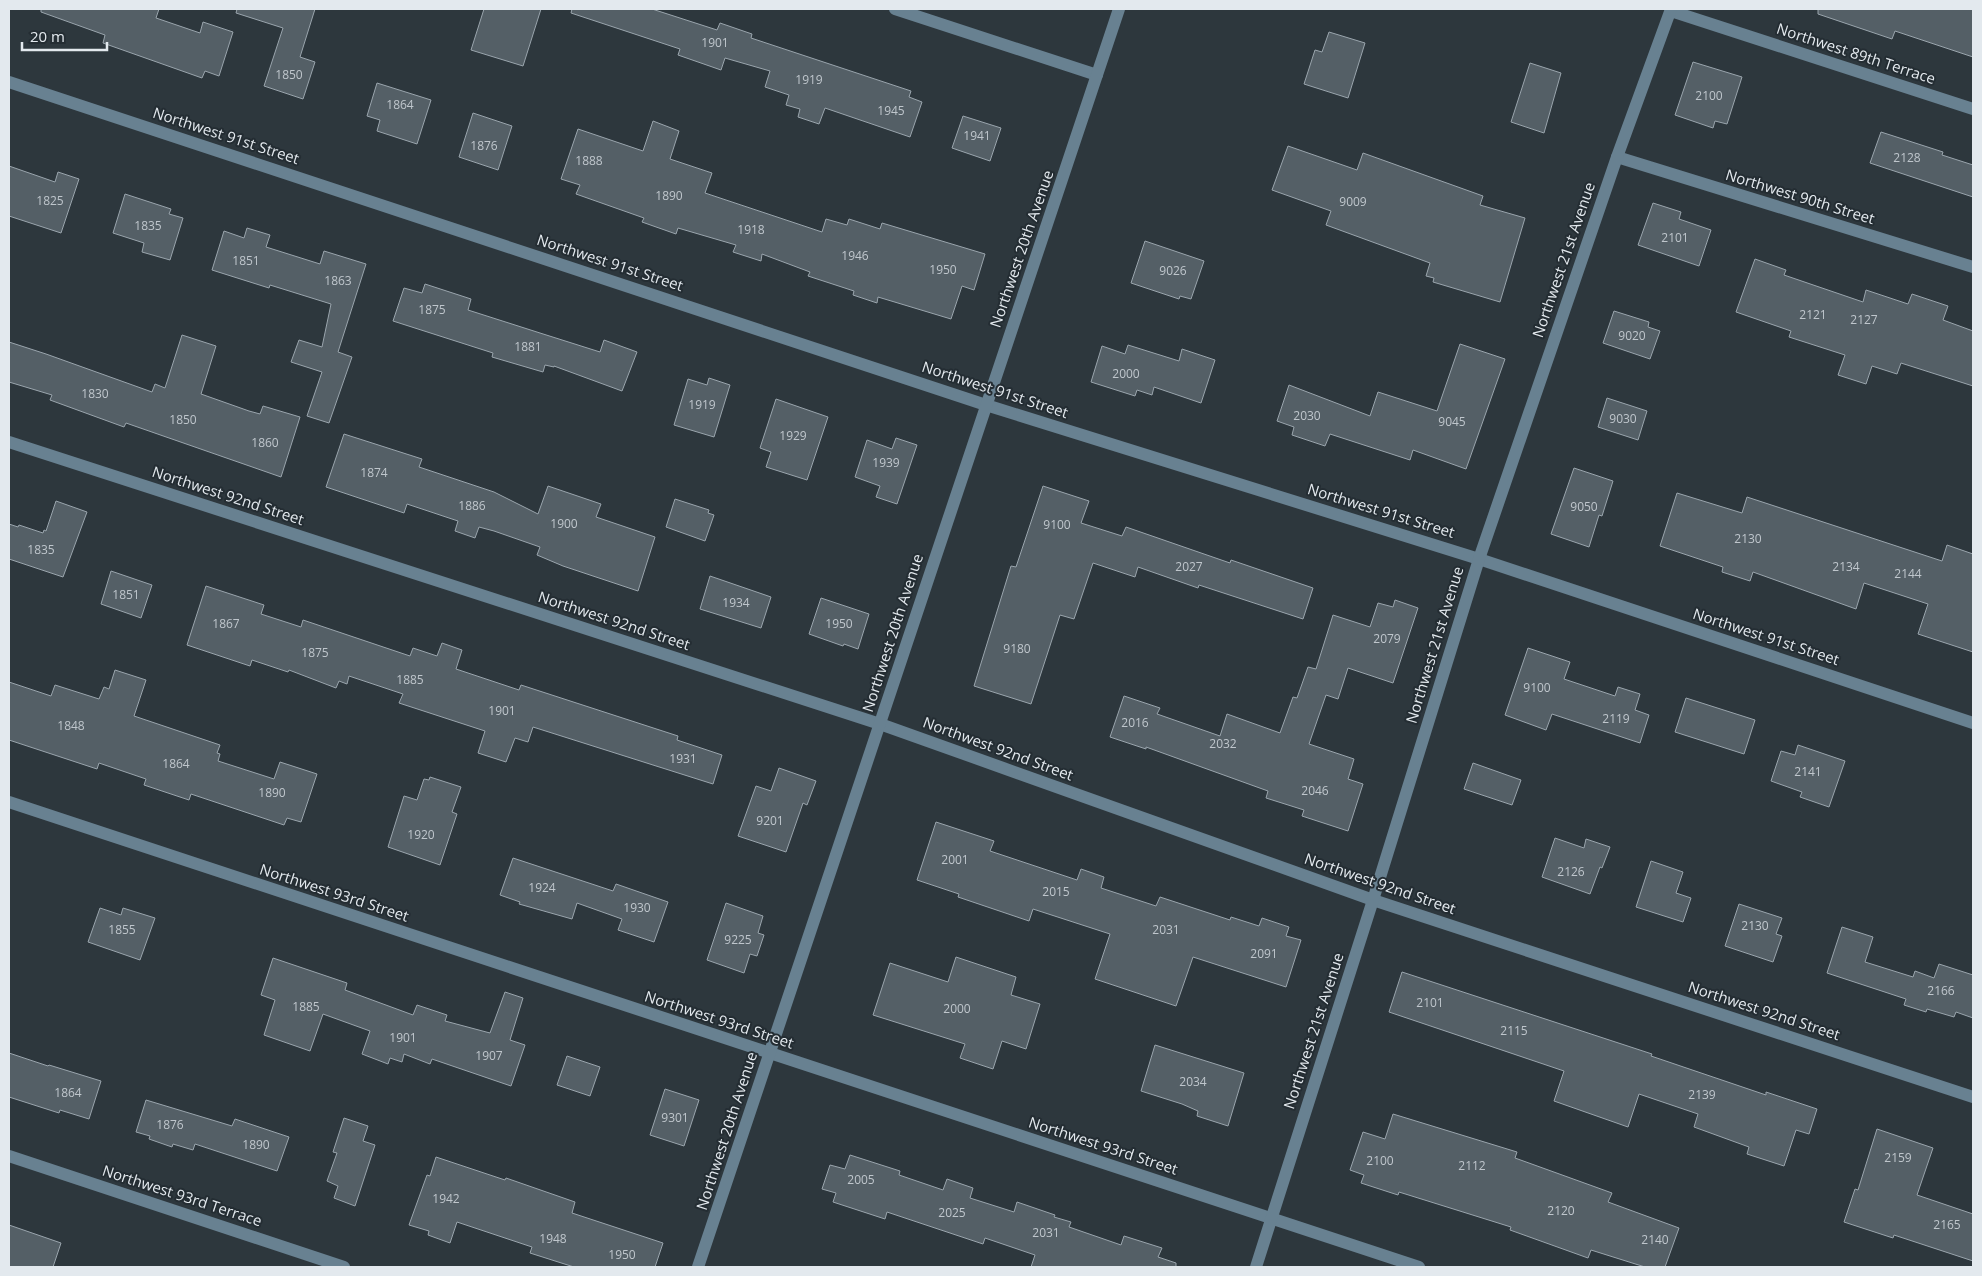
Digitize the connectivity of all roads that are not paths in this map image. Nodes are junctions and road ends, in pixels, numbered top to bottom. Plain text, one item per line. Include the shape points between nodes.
1 (895, 9) edge
2 (1119, 9) edge
3 (1671, 10) edge
4 (1097, 75) junction
5 (9, 82) edge
6 (1973, 109) edge
7 (1617, 157) junction
8 (1973, 267) edge
9 (986, 405) junction
10 (9, 442) edge
11 (1479, 559) junction
12 (1973, 723) edge
13 (880, 724) junction
14 (9, 802) edge
15 (1373, 900) junction
16 (770, 1054) junction
17 (1973, 1097) edge
18 (9, 1156) edge
19 (1271, 1219) junction
20 (344, 1267) edge
21 (698, 1267) edge
22 (1256, 1267) edge
23 (1418, 1267) edge

1 - 4 street
2 - 4 street, Northwest 20th Avenue
3 - 6 street, Northwest 89th Terrace
3 - 7 street, Northwest 21st Avenue
4 - 9 street, Northwest 20th Avenue
5 - 9 street, Northwest 91st Street
7 - 8 street, Northwest 90th Street
7 - 11 street, Northwest 21st Avenue
9 - 11 street, Northwest 91st Street
9 - 13 street, Northwest 20th Avenue
10 - 13 street, Northwest 92nd Street
11 - 12 street, Northwest 91st Street
11 - 15 street, Northwest 21st Avenue
13 - 15 street, Northwest 92nd Street
13 - 16 street, Northwest 20th Avenue
14 - 16 street, Northwest 93rd Street
15 - 17 street, Northwest 92nd Street
15 - 19 street, Northwest 21st Avenue
16 - 19 street, Northwest 93rd Street
16 - 21 street, Northwest 20th Avenue
18 - 20 street, Northwest 93rd Terrace
19 - 22 street, Northwest 21st Avenue
19 - 23 street, Northwest 93rd Street

